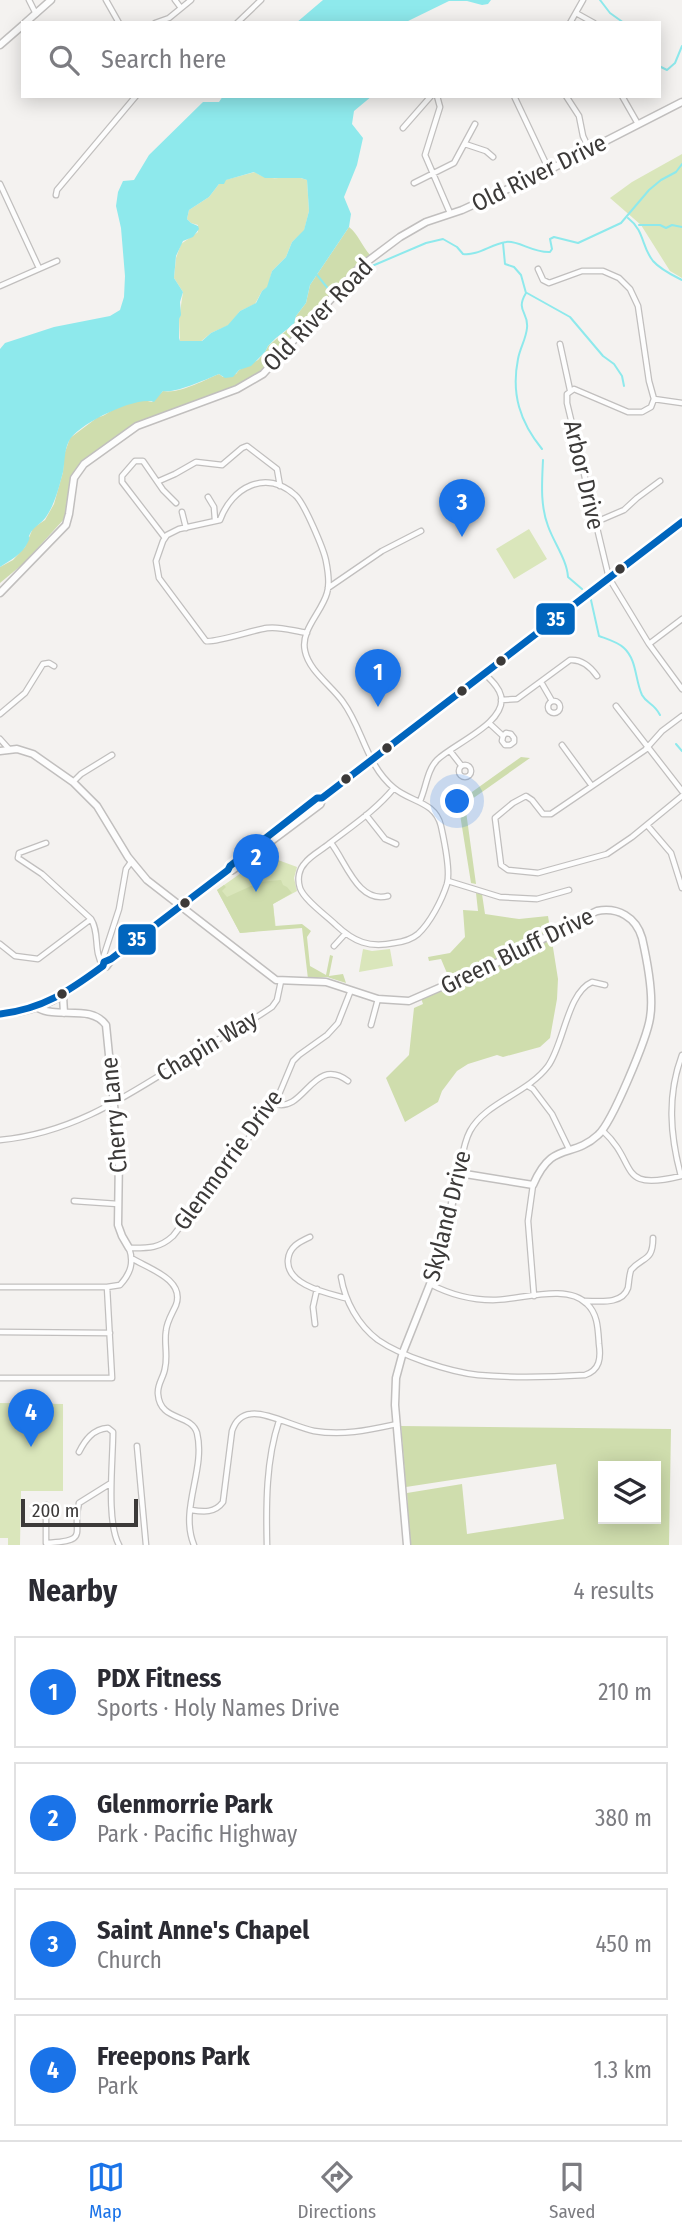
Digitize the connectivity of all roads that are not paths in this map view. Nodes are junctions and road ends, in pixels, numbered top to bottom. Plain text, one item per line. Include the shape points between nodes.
1 (29, 0) edge
2 (51, 0) edge
3 (106, 0) edge
4 (175, 0) edge
5 (191, 0) edge
6 (261, 0) edge
7 (583, 0) edge
8 (181, 8) junction
9 (576, 13) junction
10 (36, 14) junction
11 (28, 21) edge
12 (118, 21) edge
13 (161, 21) edge
14 (239, 21) edge
15 (571, 21) edge
16 (590, 21) edge
17 (21, 27) edge
18 (0, 45) edge
19 (134, 98) edge
20 (429, 98) edge
21 (438, 98) edge
22 (515, 98) edge
23 (567, 98) edge
24 (623, 98) edge
25 (682, 102) edge
26 (475, 124) dead end
27 (638, 125) junction
28 (403, 128) dead end
29 (465, 144) junction
30 (589, 150) junction
31 (493, 157) dead end
32 (549, 170) junction
33 (433, 174) junction
34 (414, 183) dead end
35 (0, 184) edge
36 (55, 195) dead end
37 (450, 214) junction
38 (394, 242) joint
39 (57, 261) dead end
40 (38, 268) junction
41 (538, 269) dead end
42 (0, 286) edge
43 (560, 344) dead end
44 (570, 390) junction
45 (654, 399) junction
46 (682, 403) edge
47 (159, 481) junction
48 (660, 481) dead end
49 (279, 486) junction
50 (208, 497) dead end
51 (176, 503) dead end
52 (181, 512) dead end
53 (215, 520) junction
54 (596, 522) junction
55 (682, 522) edge
56 (186, 528) junction
57 (421, 531) dead end
58 (165, 538) junction
59 (610, 578) junction
60 (328, 588) junction
61 (0, 593) edge
62 (682, 619) edge
63 (307, 633) junction
64 (649, 644) junction
65 (54, 666) dead end
66 (485, 673) junction
67 (597, 676) dead end
68 (541, 682) junction
69 (682, 689) edge
70 (501, 700) junction
71 (552, 701) dead end
72 (616, 706) dead end
73 (0, 714) edge
74 (682, 716) edge
75 (489, 723) junction
76 (503, 736) dead end
77 (0, 739) edge
78 (562, 746) dead end
79 (648, 747) junction
80 (9, 749) junction
81 (0, 751) edge
82 (450, 751) junction
83 (112, 755) dead end
84 (372, 760) junction
85 (461, 765) dead end
86 (73, 782) junction
87 (592, 786) junction
88 (394, 788) junction
89 (682, 794) edge
90 (420, 801) junction
91 (366, 815) junction
92 (648, 825) junction
93 (46, 843) dead end
94 (331, 843) junction
95 (396, 844) dead end
96 (131, 862) junction
97 (448, 881) junction
98 (682, 887) edge
99 (569, 890) dead end
100 (388, 896) dead end
101 (180, 907) junction
102 (91, 919) junction
103 (345, 934) junction
104 (0, 944) edge
105 (334, 946) dead end
106 (103, 966) junction
107 (281, 981) junction
108 (605, 985) dead end
109 (351, 990) junction
110 (62, 996) junction
111 (378, 999) junction
112 (38, 1008) junction
113 (64, 1013) junction
114 (0, 1014) edge
115 (371, 1026) dead end
116 (682, 1055) edge
117 (348, 1081) dead end
118 (528, 1086) junction
119 (114, 1104) junction
120 (275, 1104) junction
121 (603, 1131) junction
122 (0, 1140) edge
123 (569, 1149) junction
124 (459, 1173) junction
125 (682, 1176) edge
126 (533, 1185) junction
127 (74, 1201) dead end
128 (118, 1204) junction
129 (310, 1237) dead end
130 (653, 1238) dead end
131 (129, 1248) junction
132 (133, 1259) junction
133 (341, 1277) dead end
134 (430, 1284) junction
135 (0, 1287) edge
136 (107, 1287) junction
137 (317, 1289) junction
138 (534, 1296) junction
139 (345, 1298) junction
140 (584, 1301) junction
141 (315, 1324) dead end
142 (0, 1332) edge
143 (110, 1332) junction
144 (403, 1352) junction
145 (0, 1378) edge
146 (279, 1421) junction
147 (397, 1424) junction
148 (137, 1446) dead end
149 (79, 1452) dead end
150 (111, 1483) junction
151 (46, 1505) dead end
152 (191, 1510) junction
153 (46, 1544) edge
154 (119, 1545) edge
155 (146, 1545) edge
156 (194, 1545) edge
157 (267, 1545) edge
158 (407, 1545) edge

1 - 10 street
2 - 10 street
3 - 12 street
4 - 8 street
5 - 8 street
6 - 14 street
7 - 9 street
8 - 13 street
9 - 15 street
9 - 16 street
10 - 11 street
17 - 18 street
19 - 36 street
20 - 28 street
21 - 33 street via 440,107 425,155
22 - 32 street
23 - 30 street via 579,116
24 - 27 street
25 - 27 street, Old River Drive
26 - 29 street
27 - 30 street, Old River Drive
29 - 31 street
29 - 33 street via 454,163
30 - 32 street, Old River Drive
32 - 37 street, Old River Drive
33 - 34 street
33 - 37 street
35 - 40 street
37 - 38 street, Old River Drive via 426,222
38 - 61 street, Old River Road via 360,267 263,374 237,389 137,426 84,464 74,478 66,525
39 - 40 street
40 - 42 street
41 - 45 street via 550,283 582,271 603,271 630,289 638,306
43 - 44 street
44 - 45 street, Arbor Drive via 634,412 647,410
44 - 54 street, Arbor Drive via 567,403
45 - 46 street
47 - 49 street via 196,462 222,465 247,446 277,469
47 - 51 street
47 - 58 street via 139,460 121,479
48 - 54 street via 624,510
49 - 53 street via 250,485 238,492 220,520
49 - 60 street via 293,492 306,509 326,557
50 - 53 street
52 - 56 street
53 - 56 street
54 - 59 street, Arbor Drive
55 - 59 main road
56 - 58 street
57 - 60 street
58 - 63 street via 156,561 159,578 206,642 276,627
59 - 64 street, Arbor Drive
59 - 66 main road
60 - 63 street
62 - 64 street
63 - 84 street via 307,657 345,704
64 - 69 street, Arbor Drive
65 - 73 street via 43,664 25,693
66 - 70 street
66 - 84 main road
67 - 68 street via 585,663 573,660
68 - 70 street via 517,699
68 - 71 street
70 - 75 street
72 - 79 street
74 - 79 street
75 - 76 street
75 - 82 street
77 - 80 street
78 - 87 street
79 - 87 street
79 - 89 street
80 - 81 street
80 - 86 street via 33,754
82 - 85 street
82 - 90 street via 433,766
83 - 86 street
84 - 88 street
84 - 101 main road
86 - 96 street via 101,813
87 - 92 street via 546,816 526,796 497,815 500,862 505,869 538,873 600,857
88 - 90 street
88 - 91 street
89 - 92 street
90 - 97 street via 439,820
91 - 94 street
91 - 95 street via 385,839
92 - 98 street via 671,853
93 - 102 street via 19,853 20,861 42,874
94 - 100 street via 362,889 377,897
94 - 103 street via 305,862 299,885
96 - 101 street
96 - 106 street
97 - 99 street via 500,897 537,899
97 - 103 street via 425,926 413,938 373,946
101 - 106 main road
101 - 107 street
102 - 104 street via 38,959 15,956
102 - 106 street via 97,958
103 - 105 street
106 - 110 main road
107 - 109 street via 326,982
107 - 119 street, Chapin Way via 272,1007
108 - 118 street, Skyland Drive via 593,982 580,991 549,1065
109 - 111 street, Green Bluff Drive
109 - 120 street, Glenmorrie Drive via 334,1029 293,1061
110 - 112 main road
110 - 113 street
111 - 115 street
111 - 121 street, Green Bluff Drive via 422,997 519,953 594,911 621,912 633,921 642,940 651,1012 644,1040
112 - 113 street, Cherry Lane
112 - 114 main road
113 - 119 street, Cherry Lane via 96,1015 106,1024
116 - 125 street via 671,1110
117 - 120 street via 336,1074 325,1075 292,1103
118 - 123 street via 552,1114
118 - 124 street, Skyland Drive via 492,1108 474,1126
119 - 122 street, Chapin Way via 51,1130
119 - 128 street, Cherry Lane via 120,1166
120 - 131 street, Glenmorrie Drive via 173,1236 155,1247
121 - 123 street via 585,1145
121 - 125 street via 638,1178 651,1182
123 - 126 street via 550,1158
124 - 126 street
124 - 134 street, Skyland Drive
126 - 138 street via 528,1222
127 - 128 street
128 - 131 street, Cherry Lane via 119,1230
129 - 137 street via 293,1248 288,1264 293,1276
130 - 140 street via 652,1259 631,1270 620,1298
131 - 132 street
132 - 136 street via 123,1282
132 - 152 street via 167,1279 177,1291 177,1304 166,1329 166,1366 158,1391 164,1408 190,1422 197,1433 198,1467
133 - 139 street
134 - 138 street via 482,1299
134 - 144 street, Skyland Drive
135 - 136 street
136 - 143 street
137 - 139 street
137 - 141 street
138 - 140 street via 565,1293
139 - 144 street via 375,1337
140 - 144 street via 596,1320 600,1351 598,1366 590,1374 476,1375 442,1368
142 - 143 street
143 - 145 street via 112,1378
144 - 147 street, Skyland Drive via 395,1386
146 - 147 street via 337,1433
146 - 152 street via 252,1413 236,1422 223,1502 210,1511
146 - 157 street via 271,1450
147 - 158 street, Skyland Drive
148 - 155 street
149 - 150 street via 94,1432 111,1430
150 - 153 street via 79,1503 74,1538
150 - 154 street via 114,1534
151 - 153 street
152 - 156 street

